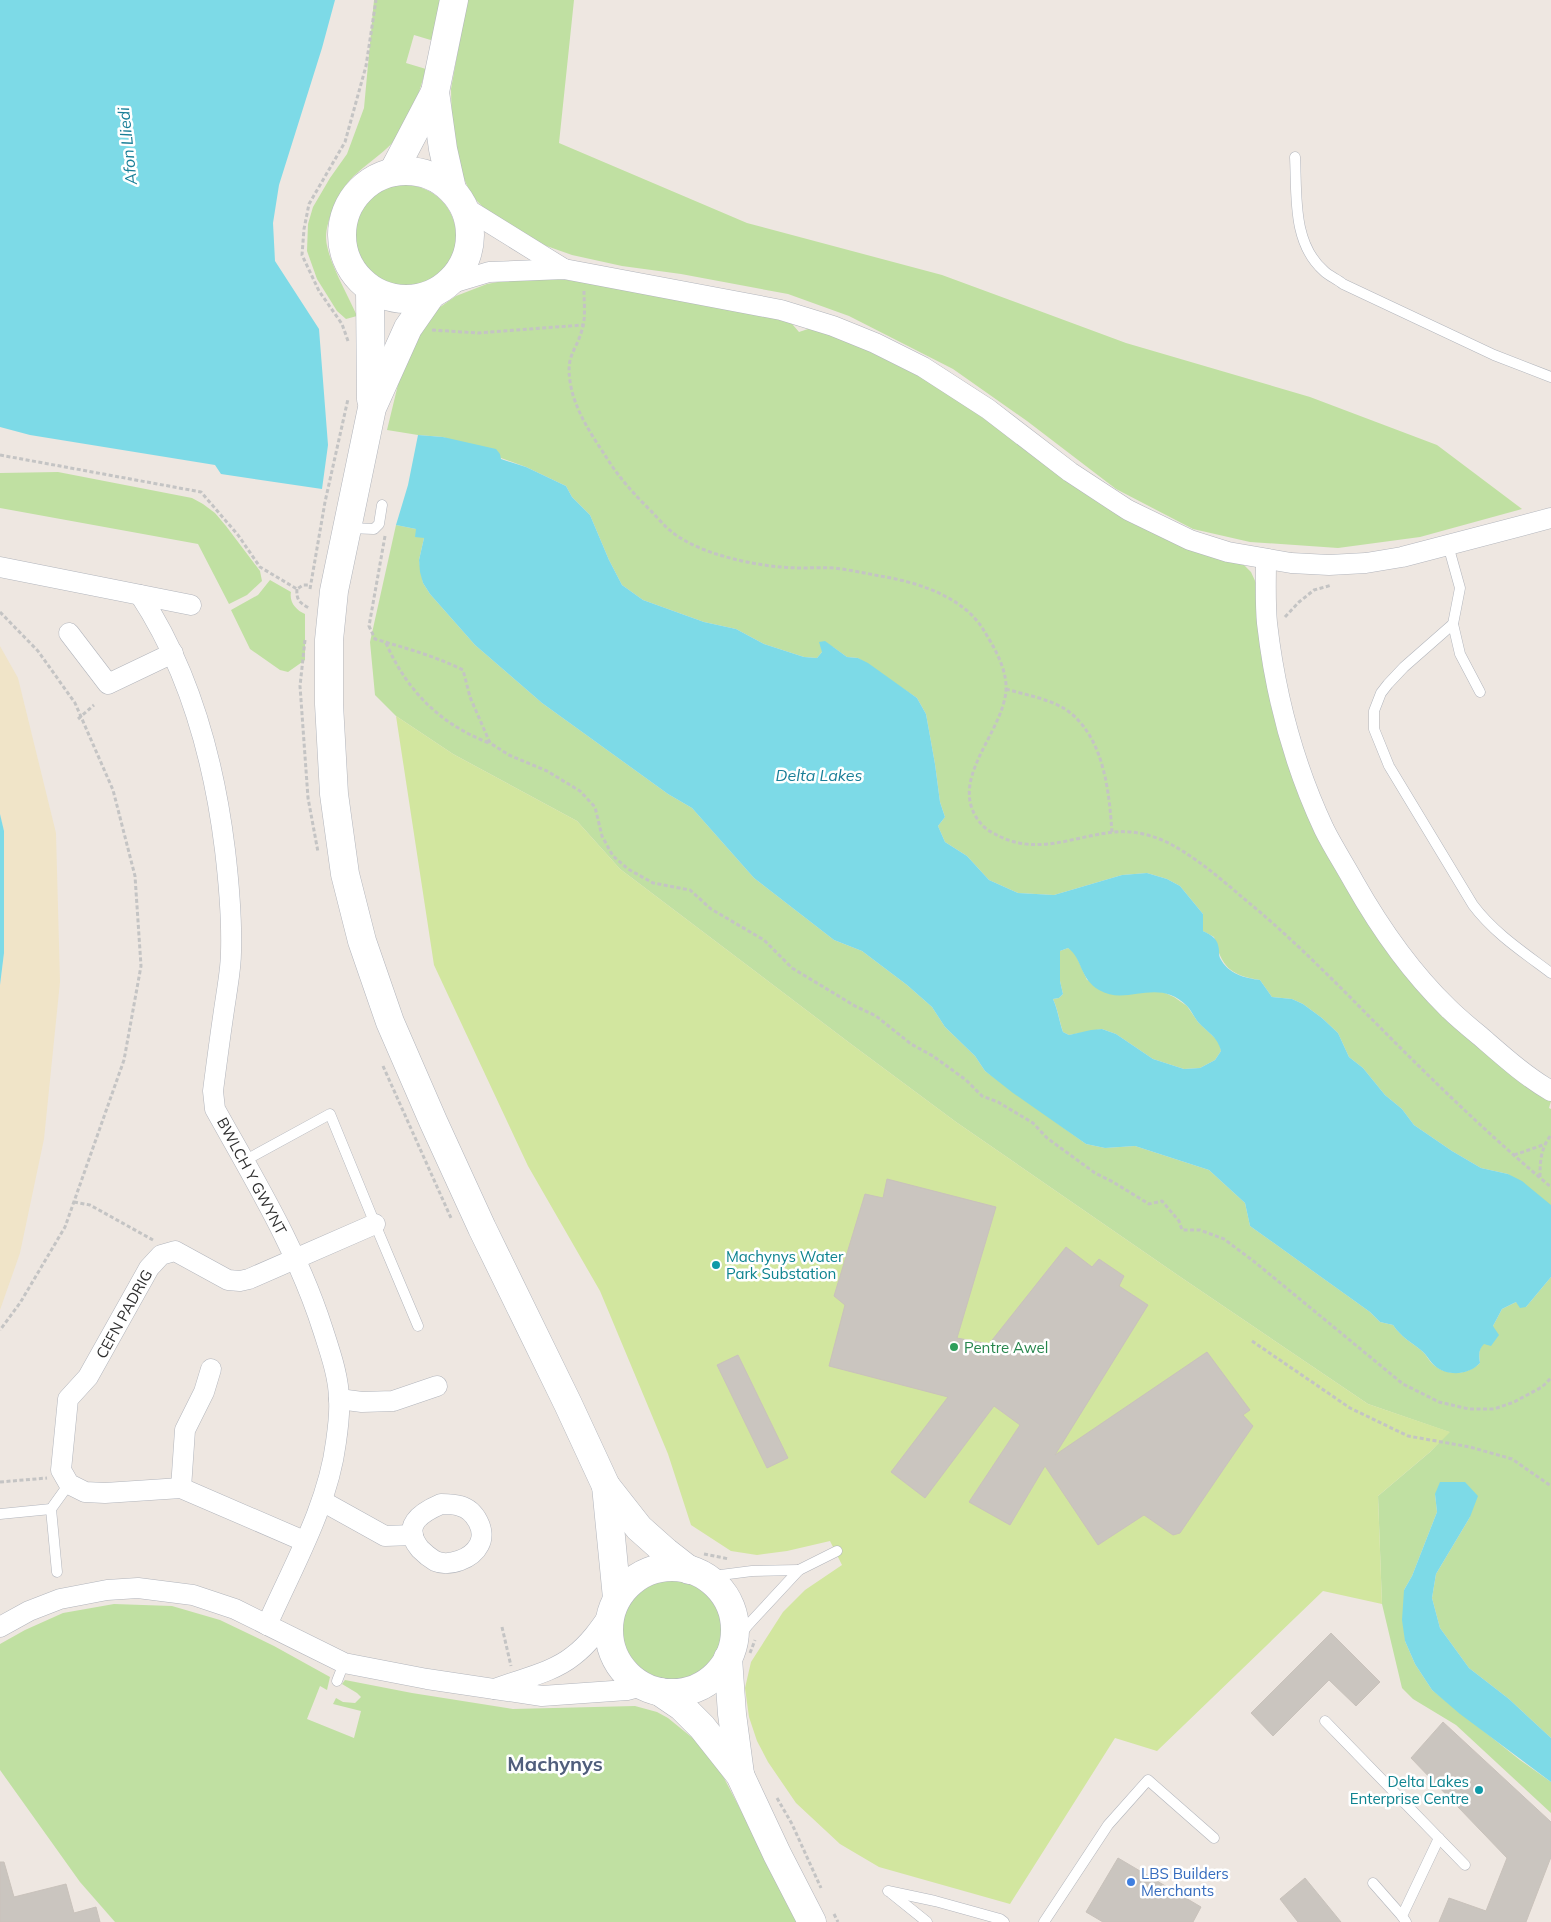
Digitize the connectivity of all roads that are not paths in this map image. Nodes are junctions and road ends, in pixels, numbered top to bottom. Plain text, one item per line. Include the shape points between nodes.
1 (454, 0) edge
2 (435, 92) junction
3 (1295, 157) dead end
4 (393, 172) junction
5 (458, 198) junction
6 (564, 269) junction
7 (370, 288) junction
8 (440, 290) junction
9 (1551, 377) edge
10 (372, 408) junction
11 (382, 505) dead end
12 (340, 513) junction
13 (1551, 518) edge
14 (1448, 544) junction
15 (1266, 558) junction
16 (0, 567) edge
17 (140, 594) junction
18 (191, 605) dead end
19 (1453, 624) junction
20 (69, 633) dead end
21 (173, 653) junction
22 (1480, 692) dead end
23 (1551, 973) edge
24 (1551, 1091) edge
25 (244, 1161) junction
26 (375, 1224) junction
27 (295, 1258) junction
28 (418, 1326) dead end
29 (210, 1369) dead end
30 (437, 1386) dead end
31 (339, 1399) junction
32 (67, 1480) junction
33 (606, 1486) junction
34 (180, 1488) junction
35 (322, 1501) junction
36 (51, 1509) junction
37 (0, 1514) edge
38 (413, 1535) dead end
39 (304, 1541) junction
40 (837, 1551) dead end
41 (699, 1567) junction
42 (799, 1570) junction
43 (57, 1572) dead end
44 (614, 1605) junction
45 (267, 1625) junction
46 (0, 1627) edge
47 (737, 1652) junction
48 (493, 1689) junction
49 (651, 1689) junction
50 (1326, 1721) dead end
51 (740, 1775) junction
52 (1214, 1838) dead end
53 (1439, 1838) junction
54 (1465, 1865) dead end
55 (1373, 1883) dead end
56 (822, 1916) edge
57 (1404, 1919) edge
58 (927, 1922) edge
59 (1004, 1922) edge
60 (1044, 1922) edge

1 - 2 main road
2 - 4 main road
2 - 5 main road via 443,149
3 - 9 lane via 1299,227 1309,254 1324,270 1352,288 1494,355
4 - 5 main road via 414,171 434,177
4 - 7 main road via 373,180 356,194 346,213 342,234 345,255 355,274
5 - 6 street
5 - 8 main road via 470,227 470,248 462,268
6 - 8 street via 489,272
6 - 15 street via 781,310 876,342 923,367 988,409 1070,472 1128,510 1190,540 1228,552
7 - 8 main road via 389,298 410,300
7 - 10 main road
8 - 10 main road via 408,328
10 - 12 main road
11 - 12 lane via 379,524 374,529 366,530
12 - 33 main road via 329,640 329,704 340,839 362,941 390,1022 433,1121
13 - 14 street
14 - 15 street via 1366,563 1329,565
14 - 19 lane via 1460,588
15 - 24 street via 1267,621 1280,698 1294,750 1325,831 1371,912 1418,975 1468,1026
16 - 17 street
17 - 18 street
17 - 21 street, BWLCH Y GWYNT
19 - 22 lane via 1460,654
19 - 23 lane via 1404,667 1381,693 1374,711 1374,729 1390,766 1486,923
20 - 21 street via 108,684
21 - 25 street, BWLCH Y GWYNT via 194,705 210,758 222,822 230,888 232,954 213,1091 216,1109
25 - 26 lane via 330,1114
25 - 27 street, BWLCH Y GWYNT
26 - 27 street, CEFN PADRIG
26 - 28 lane
27 - 31 street, BWLCH Y GWYNT via 332,1355
27 - 32 street, CEFN PADRIG via 240,1281 228,1280 174,1251 161,1255 149,1268 88,1378 68,1399 61,1470
29 - 34 street via 204,1392 185,1430
30 - 31 street via 393,1401
31 - 35 street, BWLCH Y GWYNT via 336,1441
32 - 34 street via 86,1492
32 - 36 lane
33 - 41 main road via 639,1528 666,1552
33 - 44 main road
34 - 39 street
35 - 38 street via 385,1536
35 - 39 street, BWLCH Y GWYNT
36 - 37 lane
36 - 43 lane
39 - 45 street, BWLCH Y GWYNT
40 - 42 lane
41 - 42 lane
41 - 44 main road via 655,1569 639,1576 627,1586
41 - 47 main road via 728,1603 733,1616
42 - 47 lane via 748,1625
44 - 48 street via 594,1636 572,1657 552,1668
44 - 49 main road via 609,1628 615,1658 626,1674
45 - 46 street via 235,1609 193,1595 138,1588 60,1599
45 - 48 street via 340,1672
47 - 49 main road via 710,1680 698,1687 679,1692
47 - 51 main road via 732,1714
48 - 49 street via 542,1696
49 - 51 main road via 682,1707
50 - 53 lane
51 - 56 main road via 777,1854
52 - 60 lane via 1148,1780 1108,1825
53 - 54 lane
53 - 57 lane
55 - 57 lane
58 - 59 lane via 888,1891

